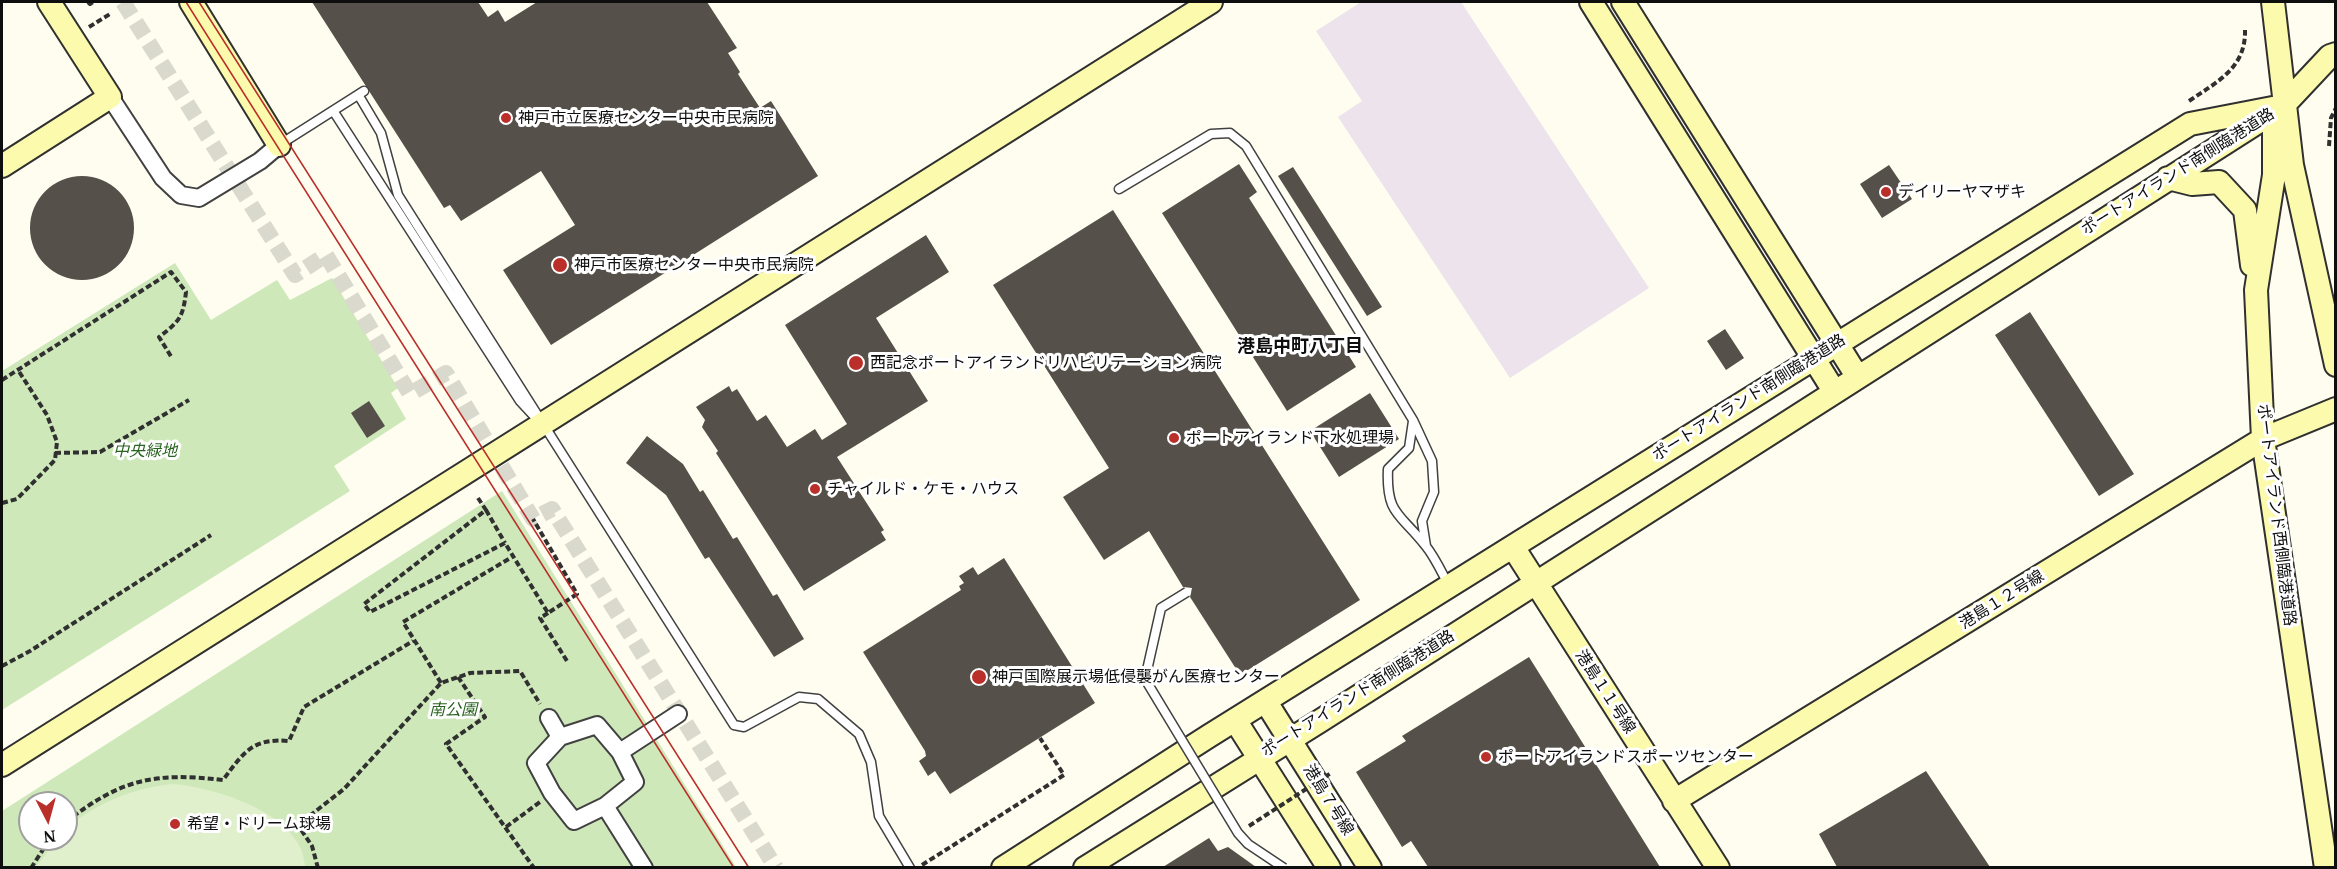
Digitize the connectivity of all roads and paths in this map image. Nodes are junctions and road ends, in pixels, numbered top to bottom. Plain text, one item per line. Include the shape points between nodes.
1 (49, 2) edge
2 (88, 2) edge
3 (93, 2) edge
4 (191, 2) edge
5 (1211, 2) edge
6 (1591, 2) edge
7 (1623, 2) edge
8 (2273, 2) edge
9 (110, 14) dead end
10 (88, 28) dead end
11 (2245, 30) dead end
12 (2336, 54) edge
13 (110, 97) junction
14 (2189, 101) dead end
15 (2283, 105) junction
16 (2336, 108) edge
17 (334, 112) junction
18 (279, 145) junction
19 (2329, 146) dead end
20 (2, 166) edge
21 (2168, 178) junction
22 (1119, 189) dead end
23 (2256, 290) junction
24 (1836, 344) junction
25 (172, 358) dead end
26 (1813, 358) junction
27 (2336, 365) edge
28 (18, 370) junction
29 (1857, 376) junction
30 (2, 380) edge
31 (1834, 391) junction
32 (189, 400) dead end
33 (2336, 408) edge
34 (1413, 420) junction
35 (542, 424) junction
36 (2263, 439) junction
37 (56, 453) junction
38 (478, 498) dead end
39 (2, 503) edge
40 (486, 510) junction
41 (533, 519) dead end
42 (211, 535) dead end
43 (505, 543) junction
44 (1426, 546) junction
45 (1513, 547) junction
46 (513, 556) junction
47 (1534, 581) junction
48 (1450, 586) junction
49 (1187, 592) dead end
50 (549, 612) junction
51 (413, 641) junction
52 (567, 661) dead end
53 (2, 666) edge
54 (458, 677) junction
55 (441, 683) junction
56 (534, 694) dead end
57 (1266, 702) junction
58 (678, 714) dead end
59 (549, 718) dead end
60 (1235, 720) junction
61 (560, 737) junction
62 (1040, 738) dead end
63 (1290, 739) junction
64 (620, 752) junction
65 (1259, 757) junction
66 (2, 765) edge
67 (1331, 773) dead end
68 (552, 793) junction
69 (1674, 801) junction
70 (605, 806) junction
71 (78, 814) edge
72 (506, 827) junction
73 (1238, 833) junction
74 (42, 851) edge
75 (31, 867) edge
76 (318, 867) edge
77 (534, 867) edge
78 (644, 867) edge
79 (910, 867) edge
80 (918, 867) edge
81 (1003, 867) edge
82 (1084, 867) edge
83 (1284, 867) edge
84 (1329, 867) edge
85 (1370, 867) edge
86 (1718, 867) edge
87 (2326, 867) edge

1 - 13 street
2 - 3 path
4 - 18 street
5 - 35 street
6 - 26 street
7 - 24 street
8 - 15 street
9 - 10 path
11 - 14 path via 2245,43 2229,74
12 - 15 street
13 - 18 street via 163,178 181,195 199,198
13 - 20 street
15 - 21 street, ポートアイランド南側臨港道路
15 - 23 street, ポートアイランド西側臨港道路 via 2274,121 2274,175
15 - 24 street, ポートアイランド南側臨港道路 via 2190,124
15 - 27 street via 2292,165
16 - 19 path via 2331,118
17 - 18 lane
17 - 35 lane via 520,401
17 - 35 lane via 362,93 381,133 398,195
21 - 23 street via 2192,184 2219,182 2245,210
21 - 29 street, ポートアイランド南側臨港道路
22 - 34 lane via 1211,134 1230,133 1245,146
23 - 36 street, ポートアイランド西側臨港道路
24 - 26 street, ポートアイランド南側臨港道路
24 - 29 street
25 - 28 path via 159,337 183,314 186,292 171,272
26 - 31 street
26 - 45 street, ポートアイランド南側臨港道路
28 - 30 path
28 - 37 path via 47,415 57,442
29 - 31 street, ポートアイランド南側臨港道路
31 - 47 street, ポートアイランド南側臨港道路
32 - 37 path via 100,452
33 - 36 street, 港島１２号線
34 - 44 lane via 1432,461 1434,492 1422,521
34 - 44 lane via 1409,448 1388,469 1387,495 1398,515
35 - 66 street
35 - 79 lane via 734,725 744,727 799,697 818,699 859,734 871,762 879,816
36 - 69 street, 港島１２号線
36 - 87 street, ポートアイランド西側臨港道路
37 - 39 path via 55,460 17,499
38 - 40 path
40 - 43 path
40 - 43 path via 364,604 370,612
41 - 50 path via 577,594
42 - 53 path
43 - 46 path
44 - 48 lane
45 - 47 street, 港島１１号線
45 - 48 street, ポートアイランド南側臨港道路
46 - 50 path
46 - 51 path via 403,622
47 - 63 street, ポートアイランド南側臨港道路
47 - 69 street, 港島１１号線
48 - 57 street, ポートアイランド南側臨港道路
49 - 73 lane, bridge via 1161,608 1145,679
50 - 52 path via 540,618
51 - 55 path
51 - 71 path via 304,707 290,741 267,739 242,754 223,780 174,775 120,786
54 - 55 path
54 - 56 path via 520,671
54 - 72 path via 485,717 446,744
55 - 76 path via 344,789 298,825 312,846
57 - 60 street, ポートアイランド南側臨港道路
57 - 63 street, 港島７号線
58 - 64 street
59 - 61 street
60 - 65 street
60 - 81 street, ポートアイランド南側臨港道路
61 - 64 street via 597,725
61 - 68 street via 536,763
62 - 80 path via 1064,775
63 - 65 street, ポートアイランド南側臨港道路
63 - 85 street, 港島７号線
64 - 70 street via 635,782
65 - 82 street, ポートアイランド南側臨港道路
65 - 84 street
67 - 73 path, bridge
68 - 70 street via 574,821
68 - 72 path
69 - 86 street, 港島１１号線
70 - 78 street
72 - 77 path
73 - 83 lane, bridge
74 - 75 path

